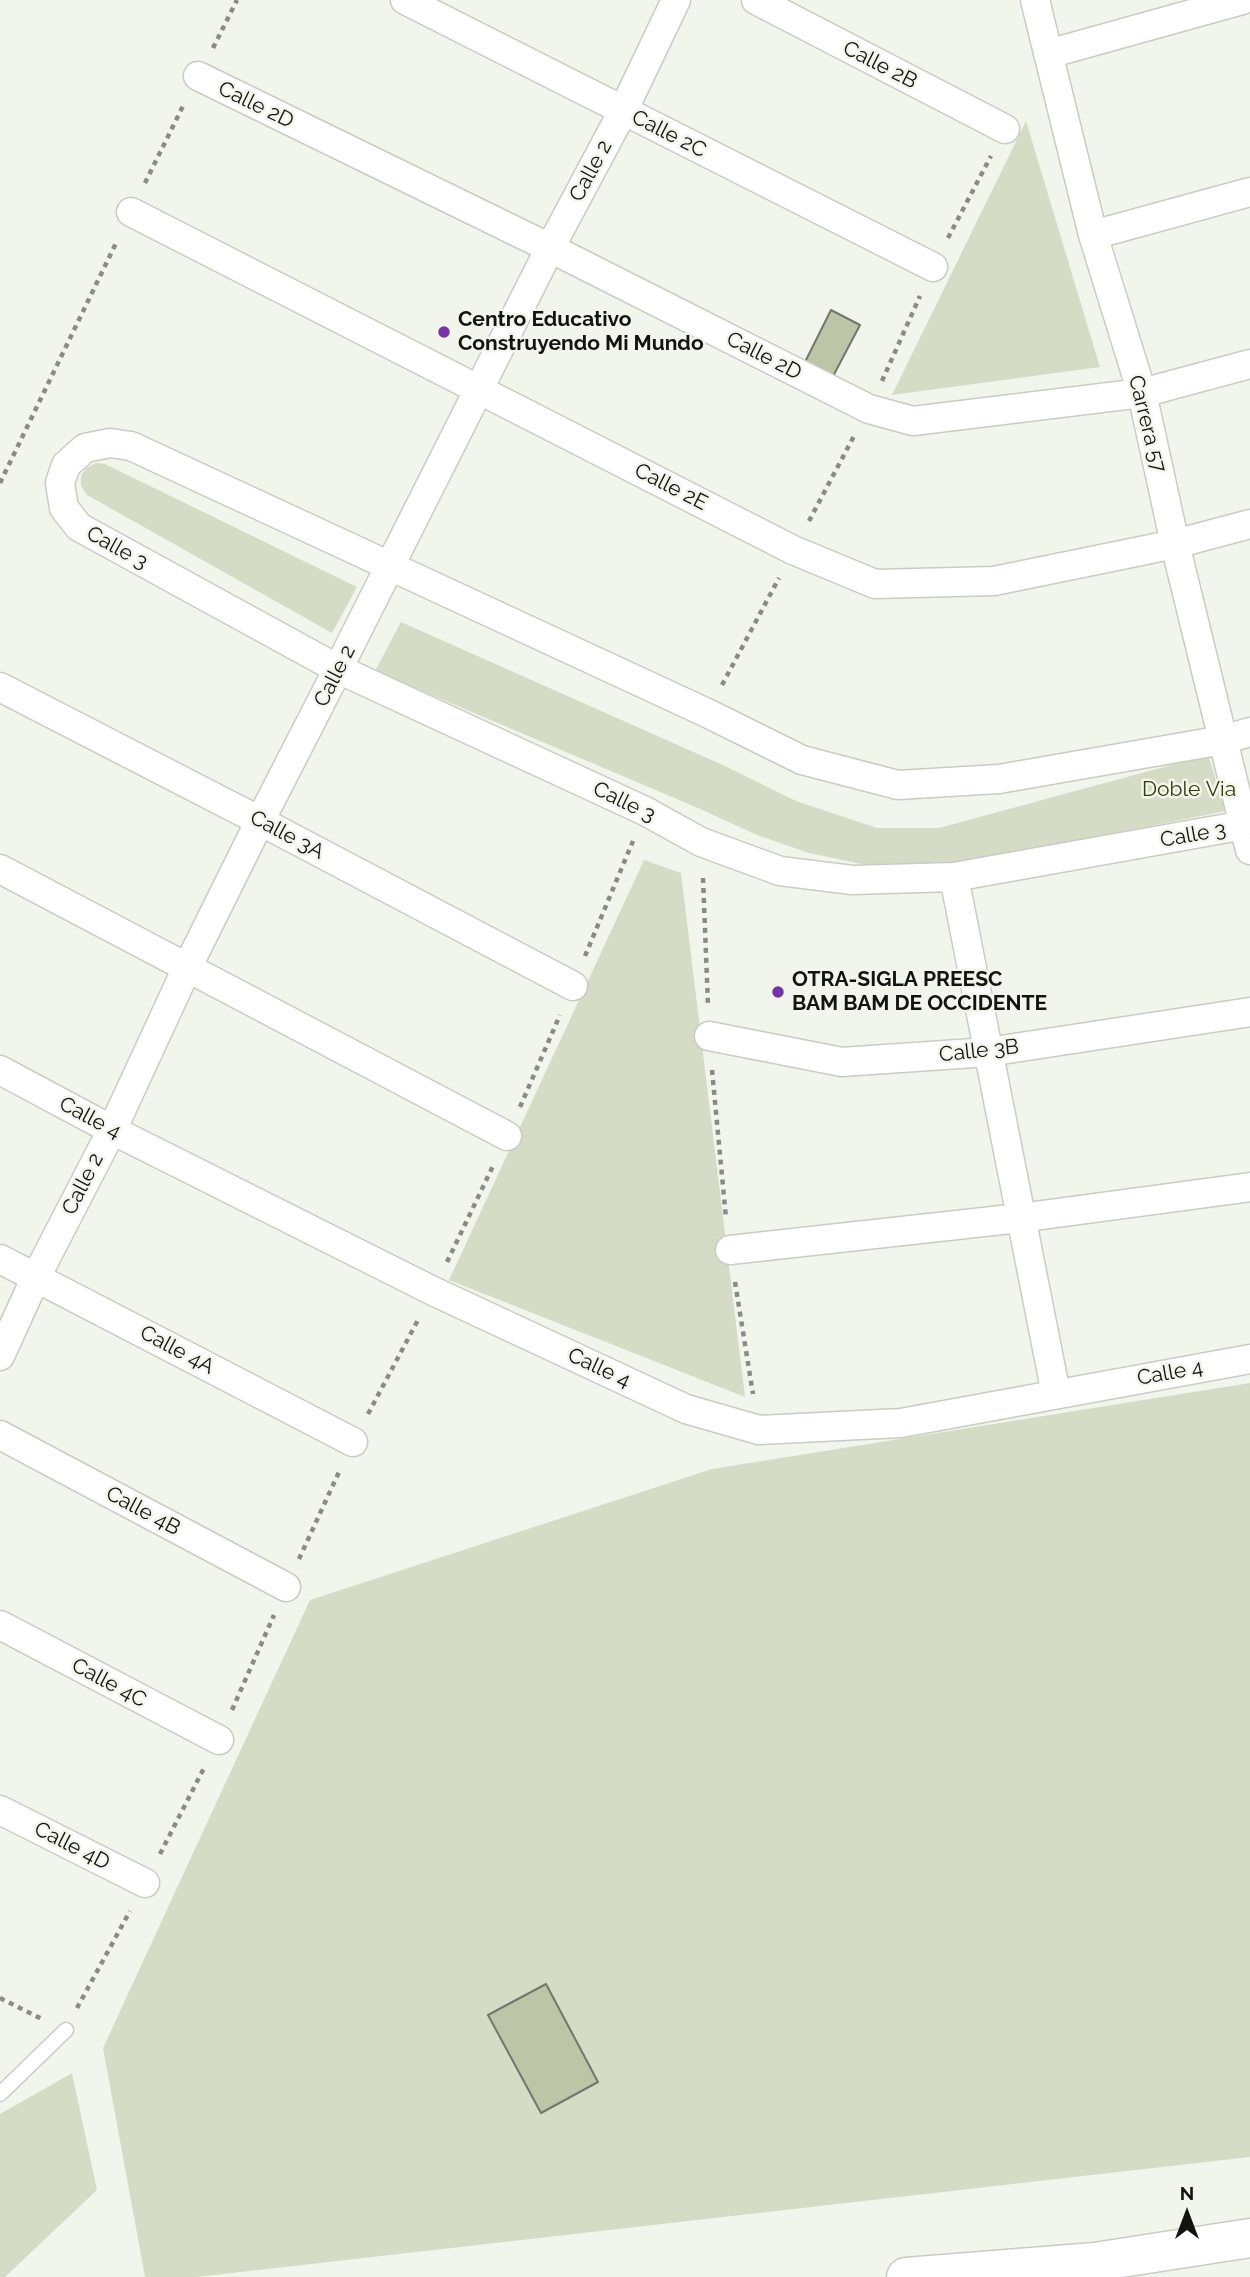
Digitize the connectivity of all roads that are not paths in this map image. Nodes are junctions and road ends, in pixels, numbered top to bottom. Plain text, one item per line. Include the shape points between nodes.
1 (405, 0) edge
2 (676, 0) edge
3 (756, 0) edge
4 (1035, 0) edge
5 (1242, 0) edge
6 (1048, 54) junction
7 (198, 76) dead end
8 (623, 111) junction
9 (1005, 129) dead end
10 (1250, 192) edge
11 (131, 212) dead end
12 (1093, 236) junction
13 (550, 248) junction
14 (933, 267) dead end
15 (1250, 364) edge
16 (478, 388) junction
17 (1142, 393) junction
18 (1250, 524) edge
19 (1175, 544) junction
20 (390, 566) junction
21 (338, 669) junction
22 (0, 687) edge
23 (1250, 732) edge
24 (1223, 740) junction
25 (260, 821) junction
26 (1248, 834) edge
27 (0, 869) edge
28 (954, 877) junction
29 (187, 968) junction
30 (573, 986) dead end
31 (1250, 1013) edge
32 (709, 1036) road end
33 (988, 1052) junction
34 (0, 1070) edge
35 (112, 1130) junction
36 (507, 1136) dead end
37 (1250, 1187) edge
38 (1020, 1218) junction
39 (730, 1250) road end
40 (0, 1259) edge
41 (36, 1276) junction
42 (0, 1356) edge
43 (1250, 1359) edge
44 (1056, 1394) junction
45 (0, 1435) edge
46 (352, 1442) dead end
47 (286, 1587) dead end
48 (0, 1625) edge
49 (219, 1740) dead end
50 (0, 1810) edge
51 (145, 1883) dead end
52 (66, 2030) road end
53 (0, 2094) edge
54 (1250, 2238) edge
55 (1096, 2269) edge
56 (906, 2277) edge

1 - 8 street, Calle 2C
2 - 8 street, Calle 2
3 - 9 street, Calle 2B
4 - 6 street, Carrera 57
5 - 6 street
6 - 12 street, Carrera 57
7 - 13 street, Calle 2D
8 - 13 street, Calle 2
8 - 14 street, Calle 2C
10 - 12 street
11 - 16 street, Calle 2E
12 - 17 street, Carrera 57
13 - 16 street, Calle 2
13 - 17 street, Calle 2D via 869,409 914,421
15 - 17 street, Calle 2D
16 - 19 street, Calle 2E via 793,550 875,584 994,581
16 - 20 street, Calle 2
17 - 19 street, Carrera 57
18 - 19 street, Calle 2E
19 - 24 street, Carrera 57
20 - 21 street, Calle 2
20 - 21 street, Calle 3 via 131,446 110,443 85,448 66,465 60,483 64,508 79,527
20 - 24 street, Calle 3 via 802,760 898,785 999,779
21 - 25 street, Calle 2
21 - 28 street, Calle 3 via 645,811 701,842 780,871 852,880
22 - 25 street, Calle 3A
23 - 24 street, Calle 3
24 - 26 street, Carrera 57
25 - 29 street, Calle 2
25 - 30 street, Calle 3A
26 - 28 street, Calle 3
27 - 29 street
28 - 33 street
29 - 35 street, Calle 2
29 - 36 street
31 - 33 street, Calle 3B
32 - 33 street, Calle 3B via 842,1062
33 - 38 street
34 - 35 street, Calle 4
35 - 41 street, Calle 2
35 - 44 street, Calle 4 via 433,1291 686,1409 759,1430 901,1423
37 - 38 street
38 - 39 street
38 - 44 street
40 - 41 street, Calle 4A
41 - 42 street, Calle 2
41 - 46 street, Calle 4A
43 - 44 street, Calle 4
45 - 47 street, Calle 4B
48 - 49 street, Calle 4C
50 - 51 street, Calle 4D
52 - 53 lane
54 - 55 main road
55 - 56 main road

